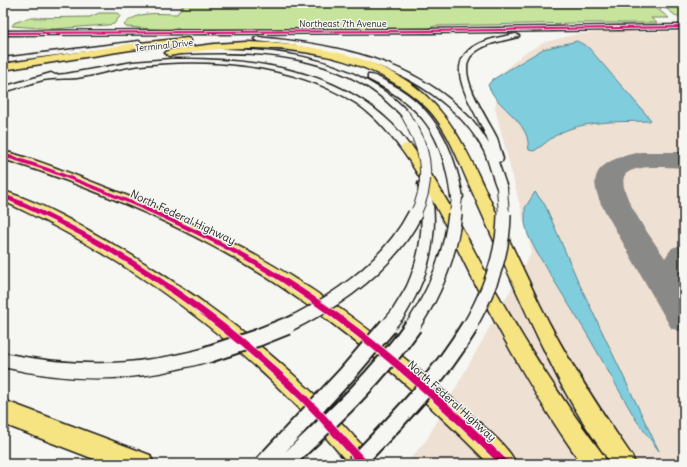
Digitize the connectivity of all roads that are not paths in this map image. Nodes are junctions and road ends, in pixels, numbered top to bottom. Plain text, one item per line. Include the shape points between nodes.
1 (682, 27) edge
2 (3, 33) edge
3 (246, 39) junction
4 (169, 53) junction
5 (3, 60) edge
6 (330, 65) junction
7 (3, 67) edge
8 (44, 77) junction
9 (3, 90) edge
10 (3, 146) edge
11 (407, 148) junction
12 (3, 154) edge
13 (48, 170) junction
14 (500, 182) junction
15 (3, 196) edge
16 (3, 360) edge
17 (3, 412) edge
18 (141, 464) edge
19 (263, 464) edge
20 (284, 464) edge
21 (355, 464) edge
22 (364, 464) edge
23 (505, 464) edge
24 (596, 464) edge
25 (624, 464) edge

1 - 2 street, Northeast 7th Avenue
1 - 14 street via 517,36 491,41 470,53 462,65 462,73 492,136
3 - 5 street via 167,41
3 - 7 main road via 150,45
3 - 14 street via 302,44 345,52 376,61 415,79 450,103 473,127 493,158
4 - 6 street, Terminal Drive via 268,52
4 - 8 street, Terminal Drive via 103,63
4 - 25 main road via 220,46 277,47 315,52 357,62 383,73 405,85 428,103 445,122 457,143 560,363
6 - 16 street, bridge via 369,83 385,94 405,114 415,130 424,159 426,181 416,213 396,245 368,273 348,291 307,315 267,334 206,355 152,367 103,371 52,369
6 - 20 street, bridge via 377,80 402,95 434,125 445,145 454,171 457,197 455,227 445,266 417,322 390,358 366,384
8 - 9 street, Terminal Drive
8 - 11 street via 64,77 118,66 173,61 226,61 270,67 321,82 360,102 383,121
10 - 13 main road
11 - 19 street, bridge via 421,174 428,225 422,263 408,300 347,374
11 - 24 main road via 426,175 526,360
12 - 13 main road, North Federal Highway
13 - 23 main road, North Federal Highway via 178,224 242,256 300,291 421,385
14 - 21 street, bridge via 504,218 500,254 486,295 475,317 437,373 385,434
15 - 22 main road via 100,245 161,282 215,321 297,392
17 - 18 highway

